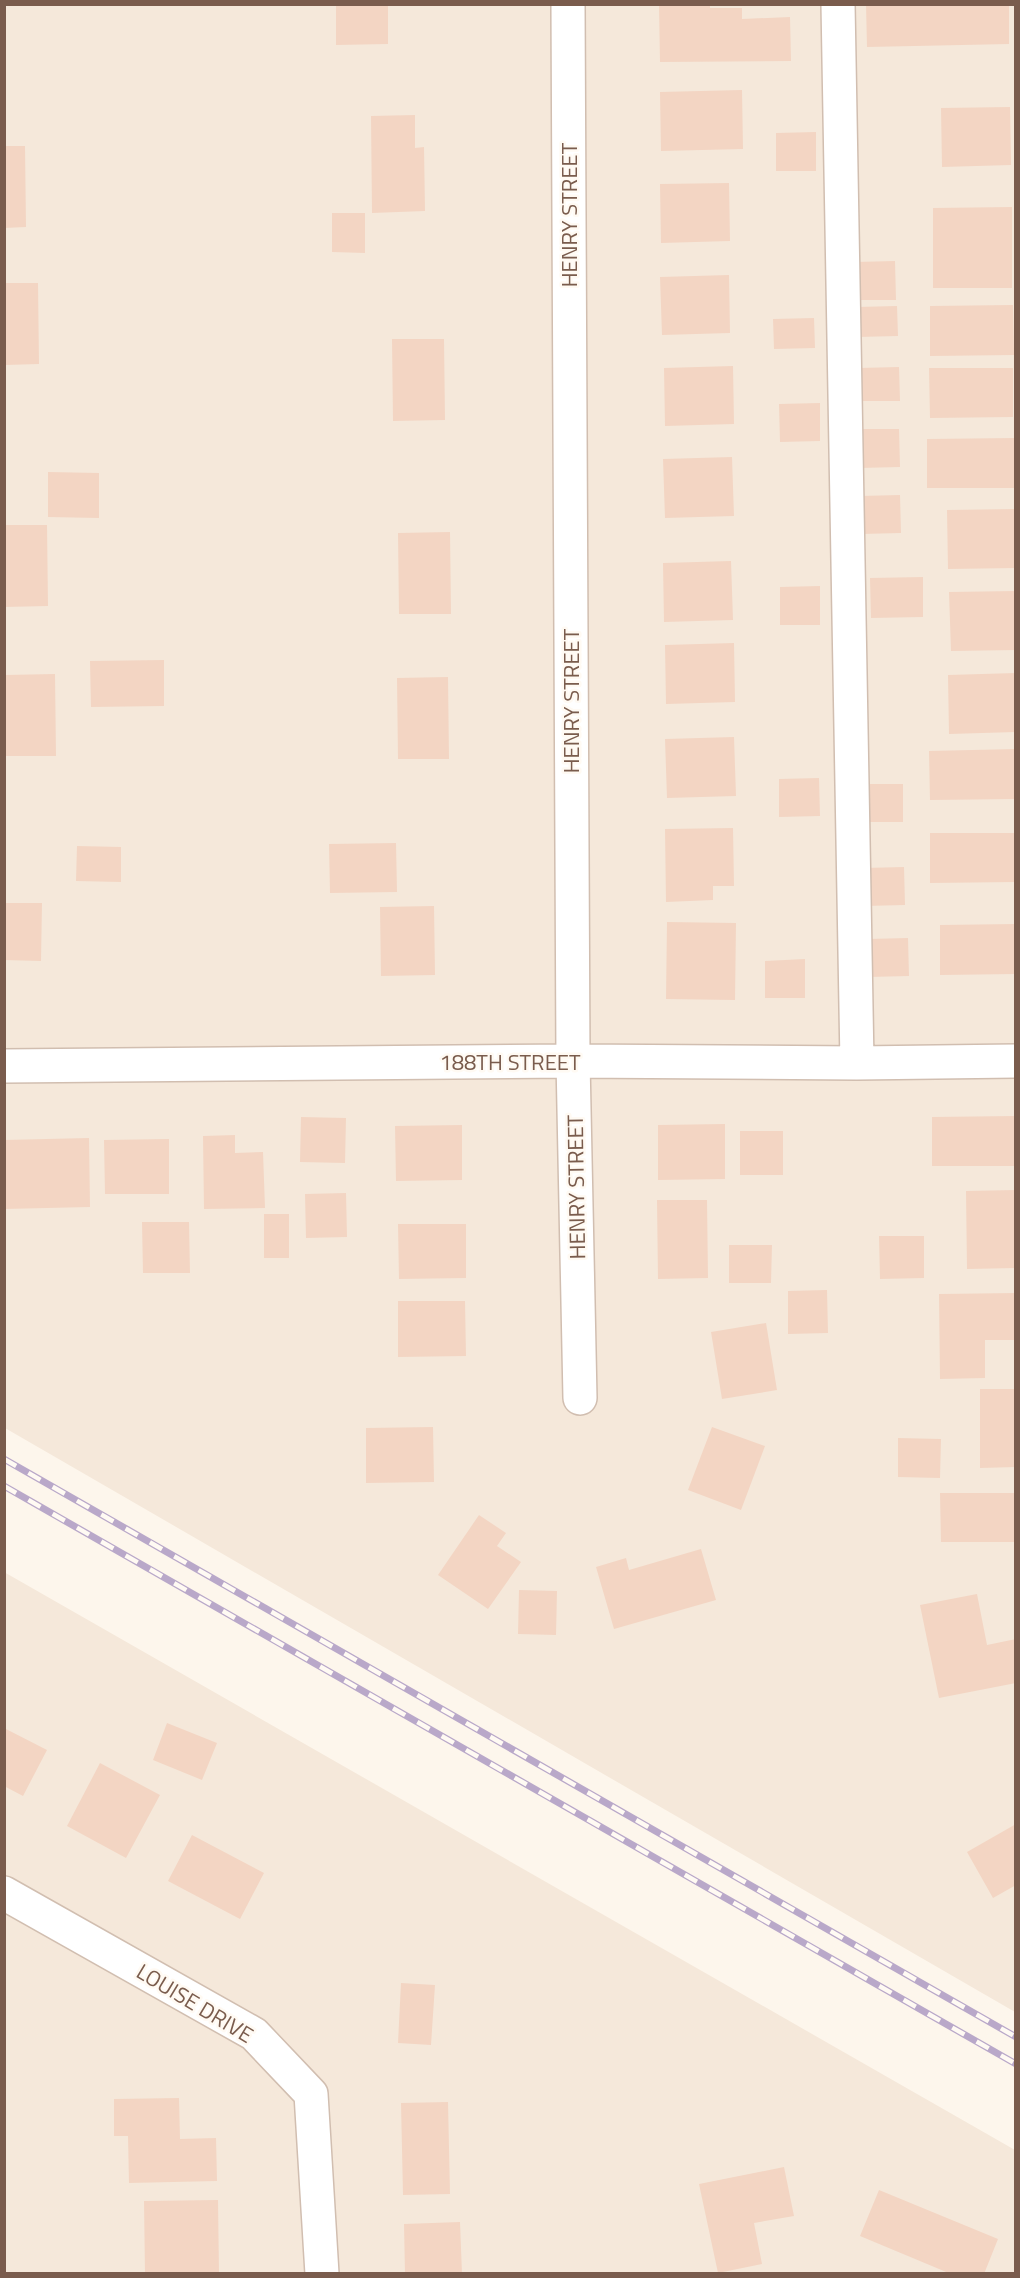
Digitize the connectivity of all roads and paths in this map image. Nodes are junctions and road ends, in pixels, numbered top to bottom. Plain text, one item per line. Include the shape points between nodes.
1 (568, 4) edge
2 (838, 4) edge
3 (573, 1061) junction
4 (1016, 1061) edge
5 (857, 1064) junction
6 (4, 1066) edge
7 (580, 1398) dead end
8 (4, 1893) edge
9 (322, 2274) edge

1 - 3 street, HENRY STREET
2 - 5 street
3 - 5 street, 188TH STREET
3 - 6 street, 188TH STREET
3 - 7 street, HENRY STREET
4 - 5 street, 188TH STREET
8 - 9 street, LOUISE DRIVE via 254,2034 311,2094

